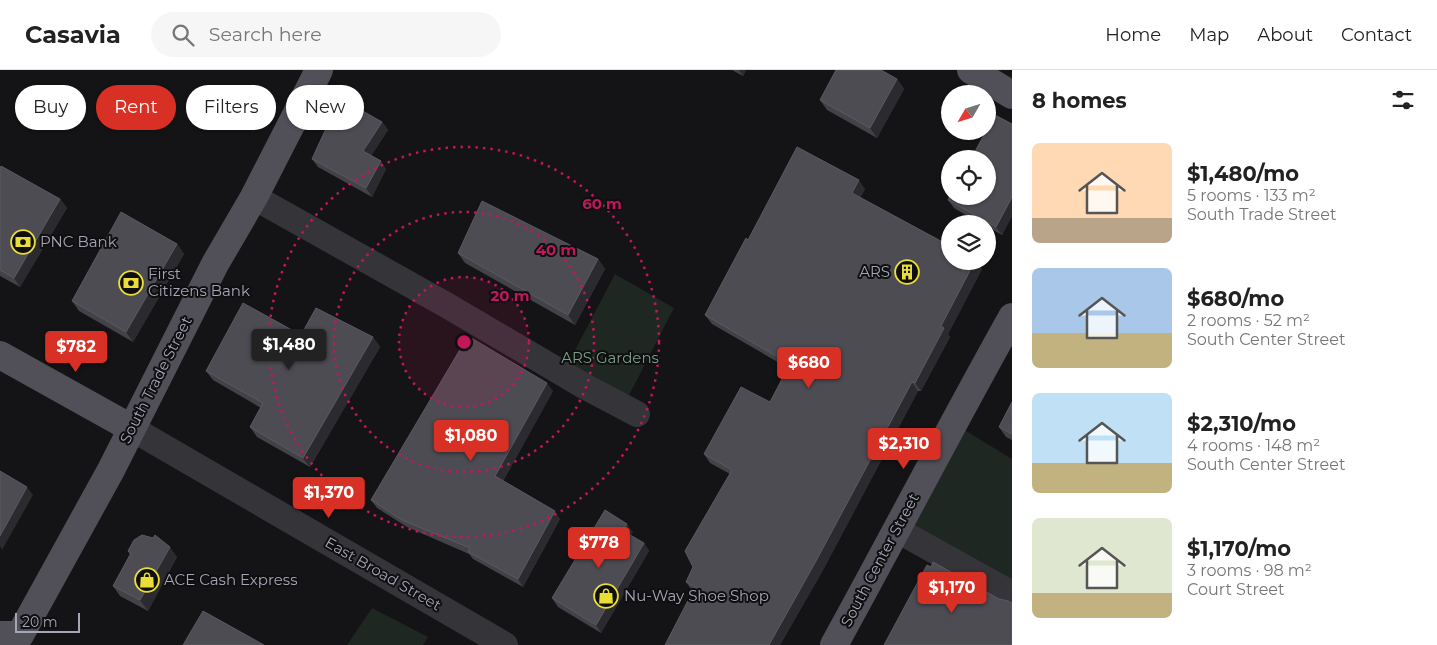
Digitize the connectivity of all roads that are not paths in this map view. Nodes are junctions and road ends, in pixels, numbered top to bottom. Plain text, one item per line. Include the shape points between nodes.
1 (320, 70) edge
2 (970, 70) edge
3 (1012, 95) edge
4 (254, 197) junction
5 (1012, 317) edge
6 (0, 355) edge
7 (637, 414) dead end
8 (131, 428) junction
9 (897, 530) junction
10 (1012, 594) edge
11 (12, 638) edge
12 (505, 645) edge
13 (834, 645) edge

1 - 4 main road, South Trade Street
2 - 3 main road
4 - 7 street
4 - 8 main road, South Trade Street via 215,264
5 - 9 main road, South Center Street
6 - 8 main road, East Broad Street
8 - 11 main road, South Trade Street via 111,470
8 - 12 street, East Broad Street
9 - 10 street
9 - 13 main road, South Center Street

